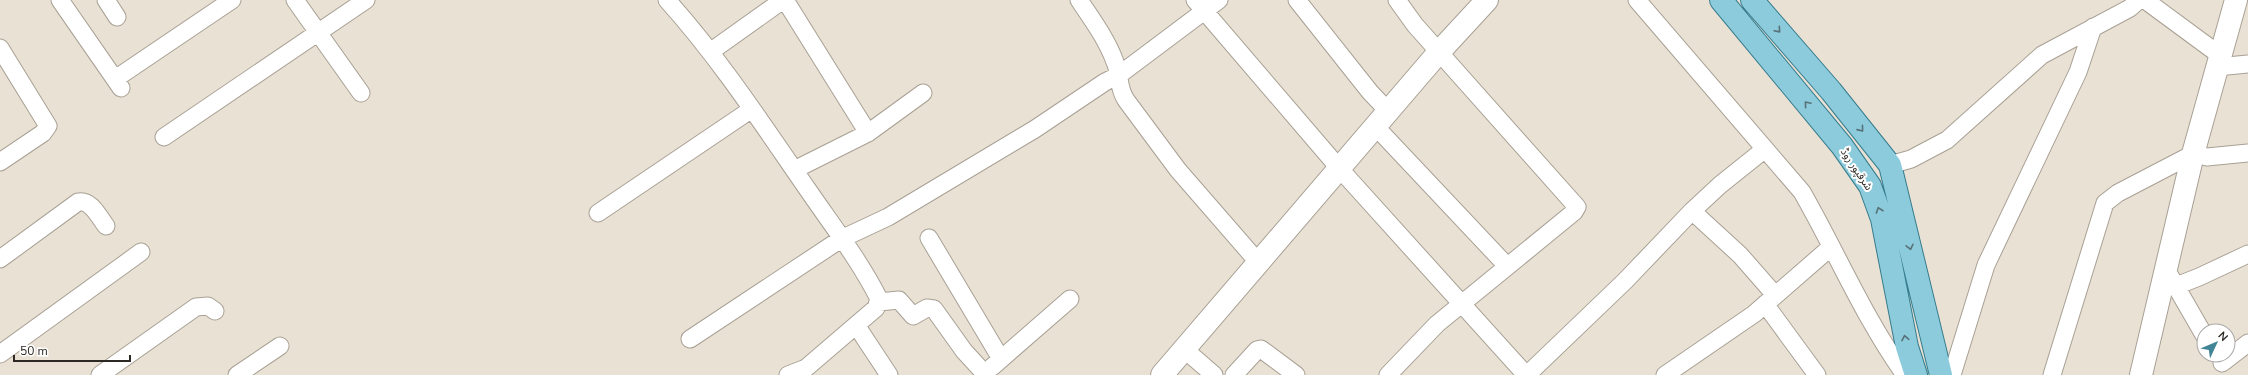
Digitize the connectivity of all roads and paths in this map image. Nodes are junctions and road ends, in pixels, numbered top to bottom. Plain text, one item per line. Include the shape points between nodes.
1 (60, 0) edge
2 (106, 0) edge
3 (232, 0) edge
4 (295, 0) edge
5 (366, 0) edge
6 (667, 0) edge
7 (784, 0) edge
8 (1079, 0) edge
9 (1219, 0) edge
10 (1297, 0) edge
11 (1397, 0) edge
12 (1487, 0) edge
13 (1637, 0) edge
14 (1721, 0) edge
15 (1752, 0) edge
16 (2139, 0) edge
17 (2145, 0) edge
18 (2236, 0) edge
19 (1200, 6) edge
20 (117, 17) dead end
21 (2093, 27) junction
22 (318, 32) junction
23 (710, 52) junction
24 (1439, 52) junction
25 (3, 59) edge
26 (2219, 62) junction
27 (2248, 64) edge
28 (1119, 75) junction
29 (361, 93) dead end
30 (923, 93) dead end
31 (752, 108) junction
32 (1382, 119) junction
33 (868, 133) junction
34 (164, 137) dead end
35 (1765, 149) junction
36 (2193, 154) junction
37 (2248, 154) edge
38 (0, 162) edge
39 (1890, 165) junction
40 (1339, 168) junction
41 (794, 170) junction
42 (1692, 211) junction
43 (598, 213) dead end
44 (106, 226) dead end
45 (929, 238) dead end
46 (841, 239) junction
47 (1831, 247) junction
48 (141, 252) dead end
49 (2248, 254) edge
50 (0, 259) edge
51 (1258, 262) junction
52 (1507, 266) junction
53 (2171, 277) junction
54 (1070, 299) dead end
55 (1770, 300) junction
56 (879, 302) junction
57 (1462, 303) junction
58 (215, 311) dead end
59 (2197, 323) edge
60 (856, 325) junction
61 (690, 339) dead end
62 (2248, 343) edge
63 (280, 346) dead end
64 (1184, 349) junction
65 (0, 354) edge
66 (1001, 359) junction
67 (2223, 364) edge
68 (986, 374) edge
69 (1814, 374) edge
70 (100, 375) edge
71 (237, 375) edge
72 (788, 375) edge
73 (889, 375) edge
74 (1162, 375) edge
75 (1214, 375) edge
76 (1234, 375) edge
77 (1296, 375) edge
78 (1388, 375) edge
79 (1527, 375) edge
80 (1665, 375) edge
81 (1904, 375) edge
82 (1916, 375) edge
83 (1941, 375) edge
84 (1952, 375) edge
85 (2052, 375) edge
86 (2142, 375) edge

1 - 3 street via 118,84
2 - 20 street
4 - 22 street
5 - 22 street
6 - 23 street
7 - 23 street
7 - 33 street
8 - 28 street via 1113,56
9 - 19 street
10 - 32 street via 1370,92
11 - 24 street via 1404,12
12 - 24 street
13 - 35 street
82 -> 14 main road, شرقپور روڈ via 1907,347 1882,219 1870,186 1842,146
15 -> 39 main road via 1831,91
16 - 21 street via 2130,8
17 - 26 street
18 - 26 street
19 - 28 street
19 - 40 street
21 - 39 street via 2042,55 1946,140 1911,159
21 - 84 street via 2078,72 1986,265
22 - 29 street
22 - 34 street
23 - 31 street
24 - 32 street
24 - 52 street via 1577,207
25 - 38 street via 48,126 43,133
26 - 27 street
26 - 36 street
28 - 46 street via 1035,130 888,218
28 - 51 street via 1121,92 1158,144 1201,198
30 - 33 street
31 - 41 street
31 - 43 street
32 - 40 street
32 - 52 street
33 - 41 street
35 - 42 street
35 - 47 street via 1802,192
36 - 37 street via 2207,157
36 - 53 street
36 - 85 street via 2118,192 2105,203
39 -> 83 main road
40 - 51 street
40 - 57 street
41 - 46 street
42 - 55 street via 1740,255
42 - 79 street
44 - 50 street via 89,204 78,202
45 - 66 street
46 - 56 street
46 - 61 street
47 - 55 street
47 - 81 street via 1888,352
48 - 65 street
49 - 53 street via 2200,277
51 - 64 street
52 - 57 street
53 - 59 street
53 - 86 street
54 - 66 street
55 - 69 street
55 - 80 street
56 - 60 street via 876,308
56 - 68 street via 898,300 913,316 927,308 934,309 964,351
57 - 78 street via 1437,324
57 - 79 street
58 - 70 street via 208,306 196,307
60 - 72 street via 806,368
60 - 73 street
62 - 67 street
63 - 71 street
64 - 74 street
64 - 75 street
66 - 68 street
76 - 77 street via 1257,350 1261,349

